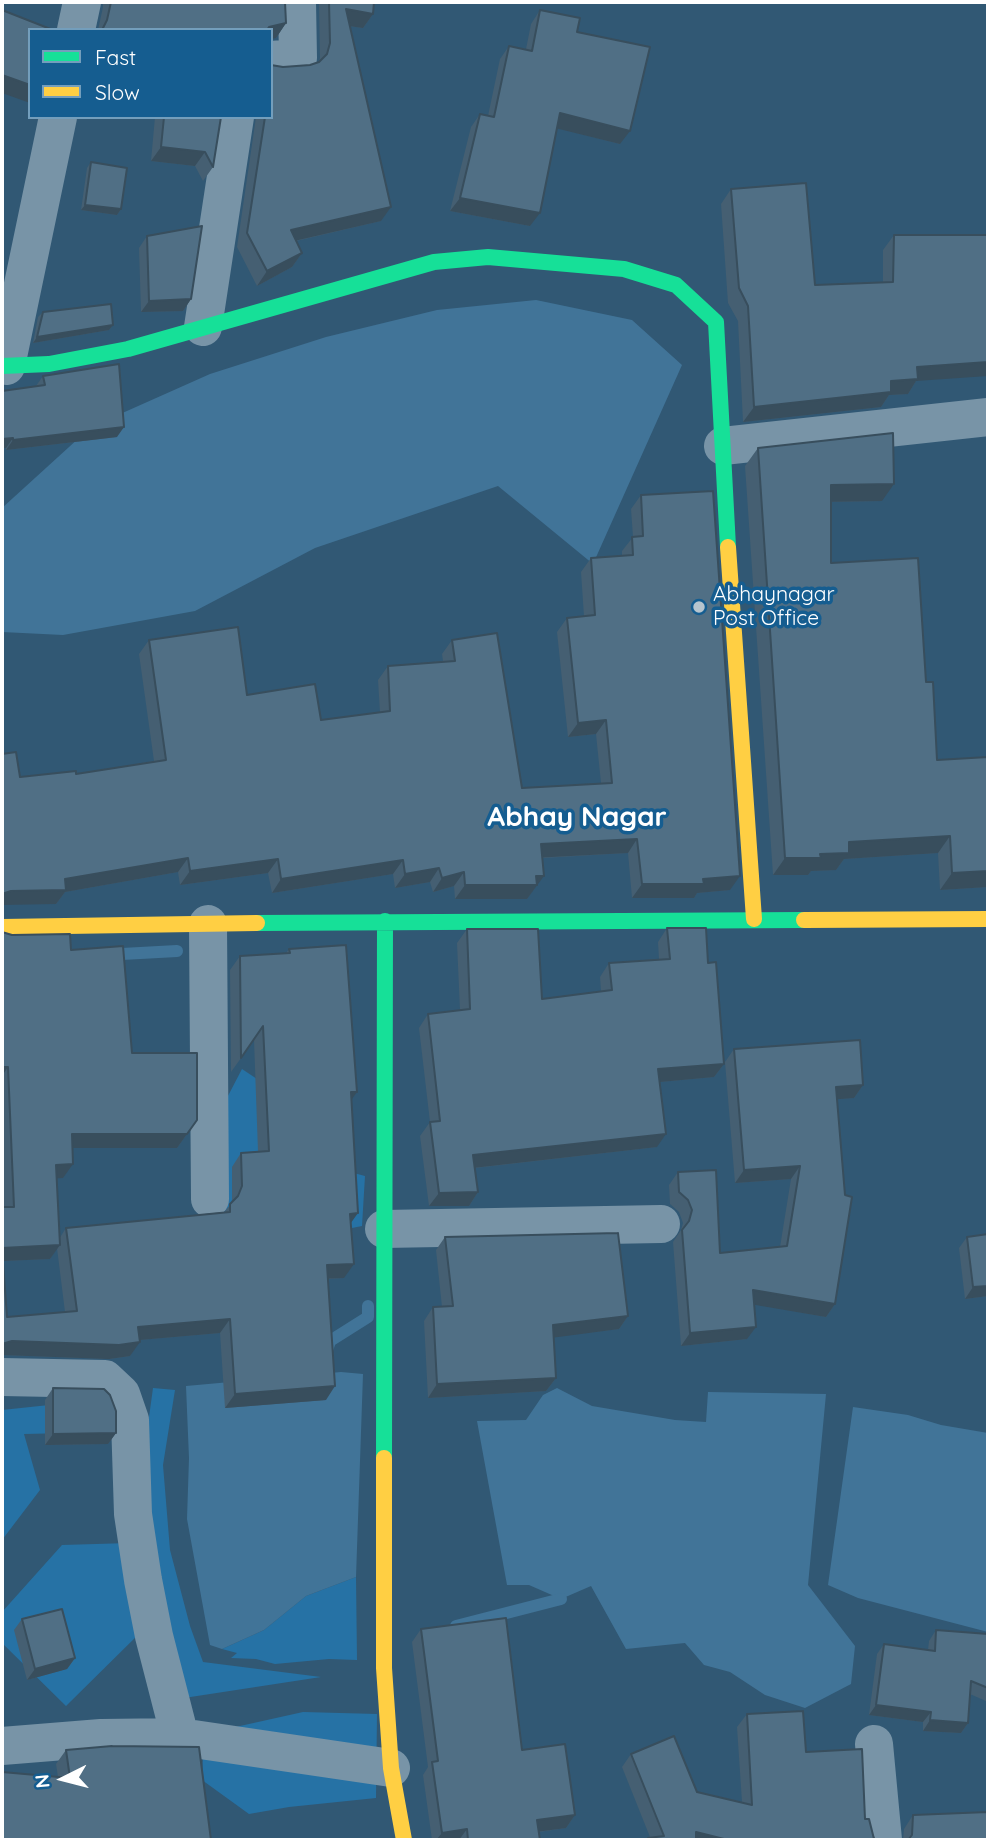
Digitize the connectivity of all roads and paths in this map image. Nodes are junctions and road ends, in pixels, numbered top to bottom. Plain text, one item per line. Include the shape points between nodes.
1 (82, 2) edge
2 (297, 2) edge
3 (76, 28) edge
4 (273, 60) edge
5 (58, 119) edge
6 (235, 119) edge
7 (203, 327) junction
8 (4, 366) edge
9 (988, 417) edge
10 (723, 446) junction
11 (754, 919) junction
12 (988, 919) edge
13 (385, 921) junction
14 (208, 924) junction
15 (2, 927) edge
16 (210, 1199) dead end
17 (661, 1224) dead end
18 (384, 1229) junction
19 (2, 1377) edge
20 (180, 1737) junction
21 (874, 1744) dead end
22 (2, 1746) edge
23 (391, 1768) junction
24 (404, 1840) edge
25 (883, 1840) edge

1 - 3 street
2 - 4 street via 298,58
5 - 8 street
6 - 7 street
7 - 8 street via 128,349 49,364
7 - 10 street via 434,262 488,257 624,269 676,285 716,323
9 - 10 street
10 - 11 street
11 - 12 street
11 - 13 street
13 - 14 street
13 - 18 street
14 - 15 street
14 - 16 street
17 - 18 street
18 - 23 street via 384,1668
19 - 20 street via 105,1379 121,1394 130,1420 133,1514 143,1580
20 - 22 street
20 - 23 street
21 - 25 street
23 - 24 street

